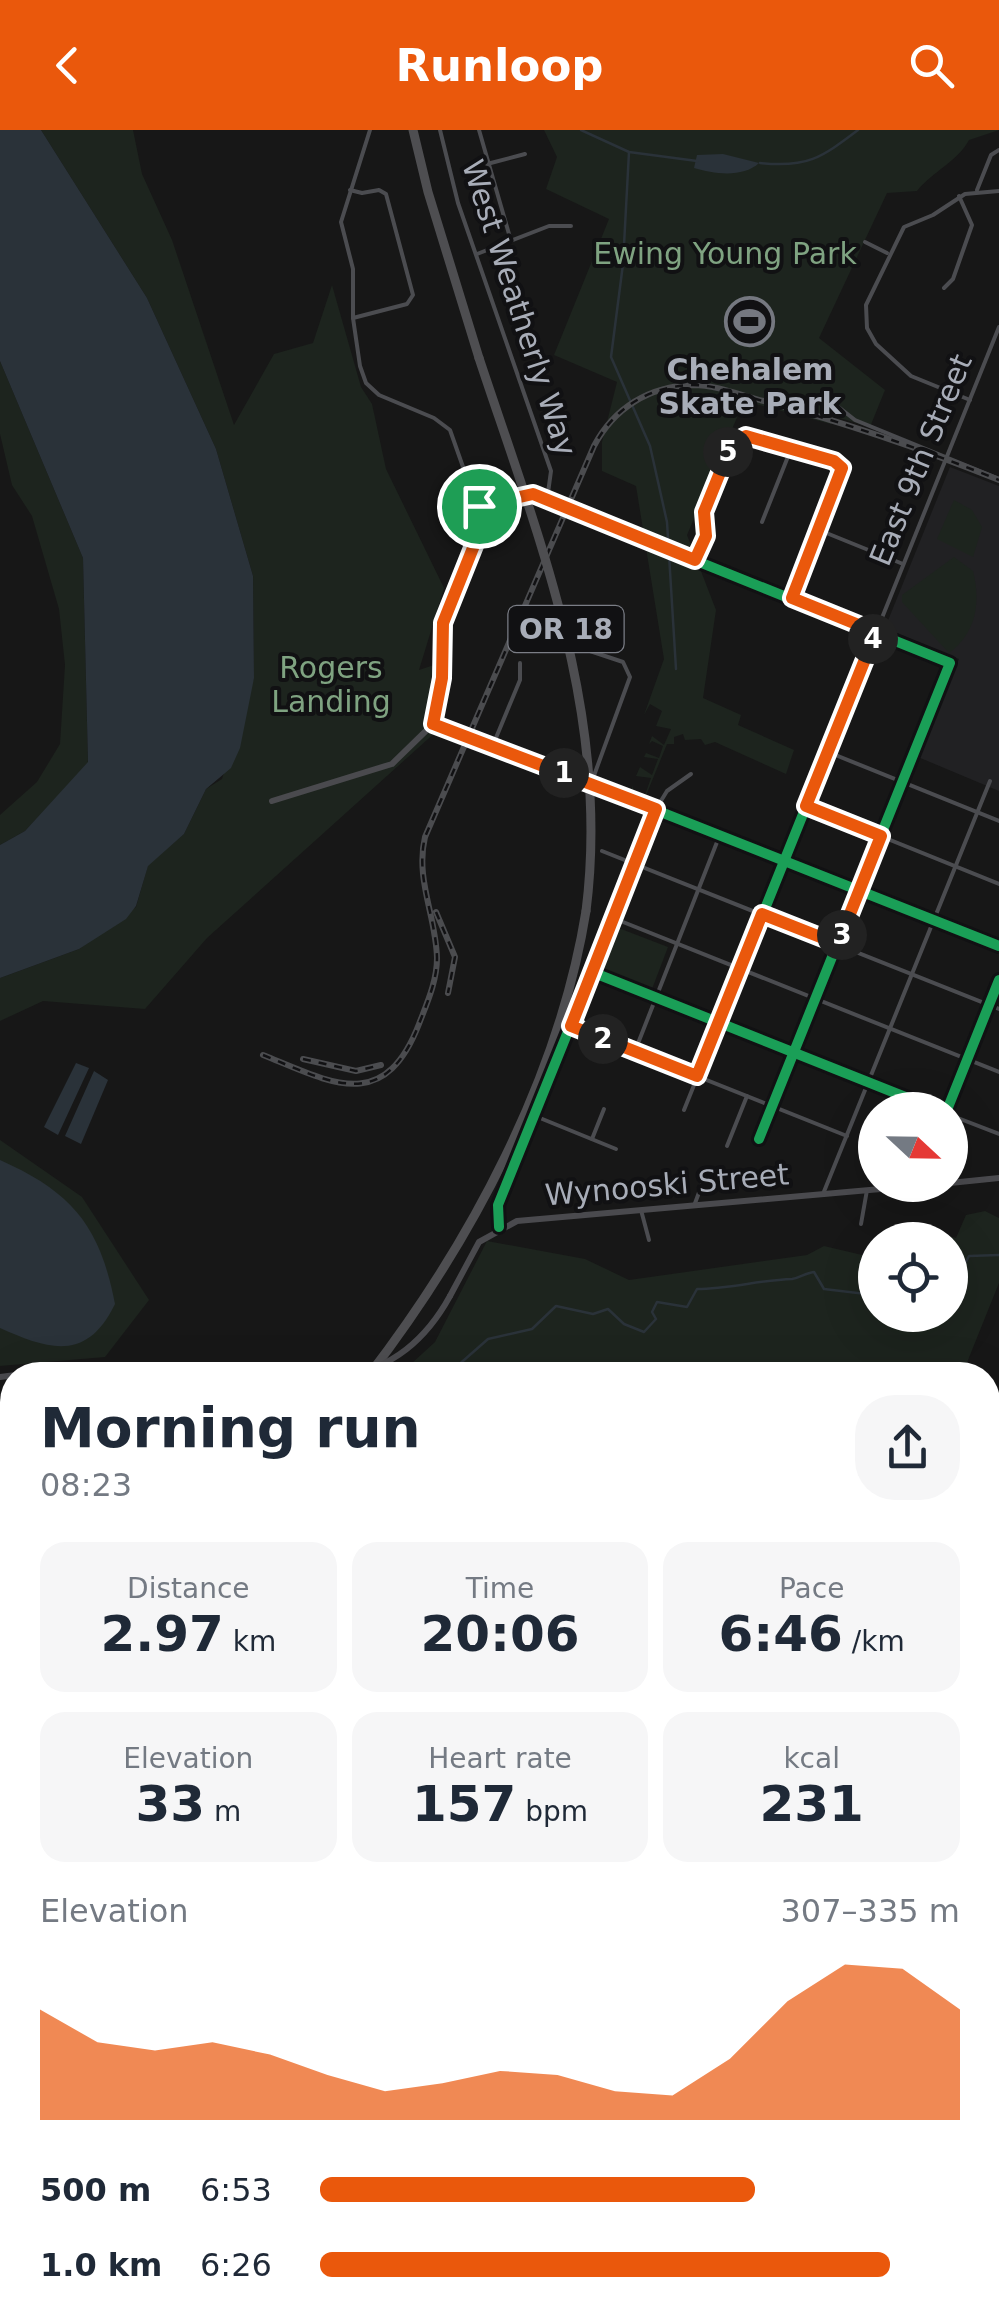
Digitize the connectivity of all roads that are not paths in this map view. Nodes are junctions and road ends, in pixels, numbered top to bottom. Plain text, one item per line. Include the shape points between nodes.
1 (370, 130) edge
2 (414, 130) edge
3 (440, 130) edge
4 (479, 130) edge
5 (999, 150) edge
6 (525, 154) dead end
7 (487, 164) junction
8 (350, 190) junction
9 (977, 190) junction
10 (999, 191) edge
11 (959, 196) junction
12 (570, 226) dead end
13 (511, 241) junction
14 (864, 242) dead end
15 (476, 254) junction
16 (888, 254) junction
17 (944, 288) dead end
18 (353, 318) junction
19 (999, 327) edge
20 (822, 394) dead end
21 (970, 400) junction
22 (791, 449) junction
23 (946, 458) junction
24 (999, 479) edge
25 (547, 500) junction
26 (479, 506) junction
27 (762, 522) dead end
28 (819, 530) junction
29 (695, 560) junction
30 (903, 564) junction
31 (792, 598) junction
32 (876, 632) junction
33 (584, 650) dead end
34 (520, 663) dead end
35 (433, 724) junction
36 (494, 745) junction
37 (828, 752) junction
38 (691, 774) dead end
39 (990, 781) dead end
40 (903, 782) junction
41 (591, 784) junction
42 (272, 800) dead end
43 (806, 806) junction
44 (656, 809) junction
45 (977, 812) junction
46 (999, 821) edge
47 (720, 834) junction
48 (881, 836) junction
49 (602, 850) dead end
50 (784, 860) junction
51 (635, 863) junction
52 (956, 866) junction
53 (999, 884) edge
54 (699, 889) junction
55 (860, 890) junction
56 (762, 914) junction
57 (613, 918) junction
58 (934, 920) junction
59 (677, 943) junction
60 (838, 944) junction
61 (999, 946) edge
62 (741, 968) junction
63 (592, 972) junction
64 (912, 974) junction
65 (999, 980) edge
66 (656, 998) junction
67 (816, 998) junction
68 (989, 1005) junction
69 (999, 1009) edge
70 (719, 1022) junction
71 (571, 1026) junction
72 (890, 1028) junction
73 (634, 1052) junction
74 (794, 1052) junction
75 (967, 1059) junction
76 (999, 1072) edge
77 (697, 1076) junction
78 (868, 1082) junction
79 (893, 1092) edge
80 (955, 1092) edge
81 (747, 1096) junction
82 (772, 1106) junction
83 (604, 1109) dead end
84 (684, 1110) dead end
85 (535, 1116) junction
86 (968, 1121) edge
87 (999, 1134) edge
88 (847, 1136) junction
89 (592, 1139) junction
90 (759, 1140) dead end
91 (727, 1146) dead end
92 (616, 1149) dead end
93 (708, 1168) dead end
94 (999, 1178) edge
95 (968, 1181) edge
96 (858, 1191) edge
97 (823, 1194) junction
98 (694, 1206) junction
99 (641, 1210) junction
100 (499, 1227) junction
101 (649, 1240) dead end
102 (377, 1362) edge
103 (385, 1362) edge

1 - 8 street
2 - 102 highway, OR 18, bridge via 560,605 583,705 592,804 586,910 561,1016 518,1126 458,1240
3 - 15 street, West Weatherly Way
4 - 7 street
5 - 9 street
6 - 7 street
7 - 13 street
8 - 18 street via 341,222 353,268
8 - 18 street via 382,190 412,298
9 - 10 street
9 - 11 street
11 - 16 street via 904,227
11 - 17 street via 970,215 970,237 954,280
12 - 13 street
13 - 15 street
14 - 16 street
15 - 25 street, West Weatherly Way via 550,471
16 - 21 street via 866,306 870,336 911,376
18 - 26 street via 366,383 450,430
19 - 21 street, East 9th Street
20 - 23 street via 856,420
21 - 23 street, East 9th Street
22 - 27 street
22 - 28 street via 839,465
22 - 29 street via 736,438 704,512 706,536
23 - 24 street
23 - 30 street, East 9th Street
25 - 26 street via 523,494
25 - 29 street
26 - 35 street via 479,533 443,623
28 - 30 street
28 - 31 street
29 - 31 street
30 - 32 street, East 9th Street
31 - 32 street
32 - 37 street, East 9th Street
32 - 40 street via 950,663
33 - 41 street via 629,668 630,676
34 - 36 street via 520,680
35 - 36 street
35 - 42 street via 392,764
36 - 41 street
37 - 40 street
37 - 43 street, East 9th Street
38 - 44 street
39 - 45 street
40 - 45 street
40 - 48 street
41 - 44 street
43 - 48 street
43 - 50 street, East 9th Street
44 - 47 street
44 - 51 street
45 - 46 street
45 - 52 street
47 - 50 street
47 - 54 street
48 - 52 street
48 - 55 street
49 - 51 street
50 - 55 street
50 - 56 street, East 9th Street
51 - 54 street
51 - 57 street
52 - 53 street
52 - 58 street
54 - 56 street
54 - 59 street
55 - 58 street
55 - 60 street
56 - 60 street
56 - 62 street, East 9th Street
57 - 59 street
57 - 63 street
58 - 61 street
58 - 64 street
59 - 62 street
59 - 66 street
60 - 64 street
60 - 67 street
62 - 67 street
62 - 70 street, East 9th Street
63 - 66 street
63 - 71 street
64 - 68 street
64 - 72 street
65 - 68 street
66 - 70 street
66 - 73 street
67 - 72 street
67 - 74 street
68 - 69 street
68 - 75 street
70 - 74 street
70 - 77 street, East 9th Street
71 - 73 street
71 - 85 street
72 - 75 street
72 - 78 street
73 - 77 street
74 - 78 street
74 - 82 street
75 - 76 street
75 - 80 street
77 - 81 street
77 - 84 street, East 9th Street
78 - 79 street
78 - 88 street
81 - 82 street
81 - 91 street
82 - 88 street
82 - 90 street
83 - 89 street
85 - 89 street
85 - 100 street via 498,1205
86 - 87 street
88 - 97 street
89 - 92 street
93 - 98 street
94 - 95 street
96 - 97 street, Wynooski Street
97 - 98 street, Wynooski Street
98 - 99 street, Wynooski Street
99 - 100 street, Wynooski Street
99 - 101 street
100 - 103 street, bridge via 475,1248 429,1329

